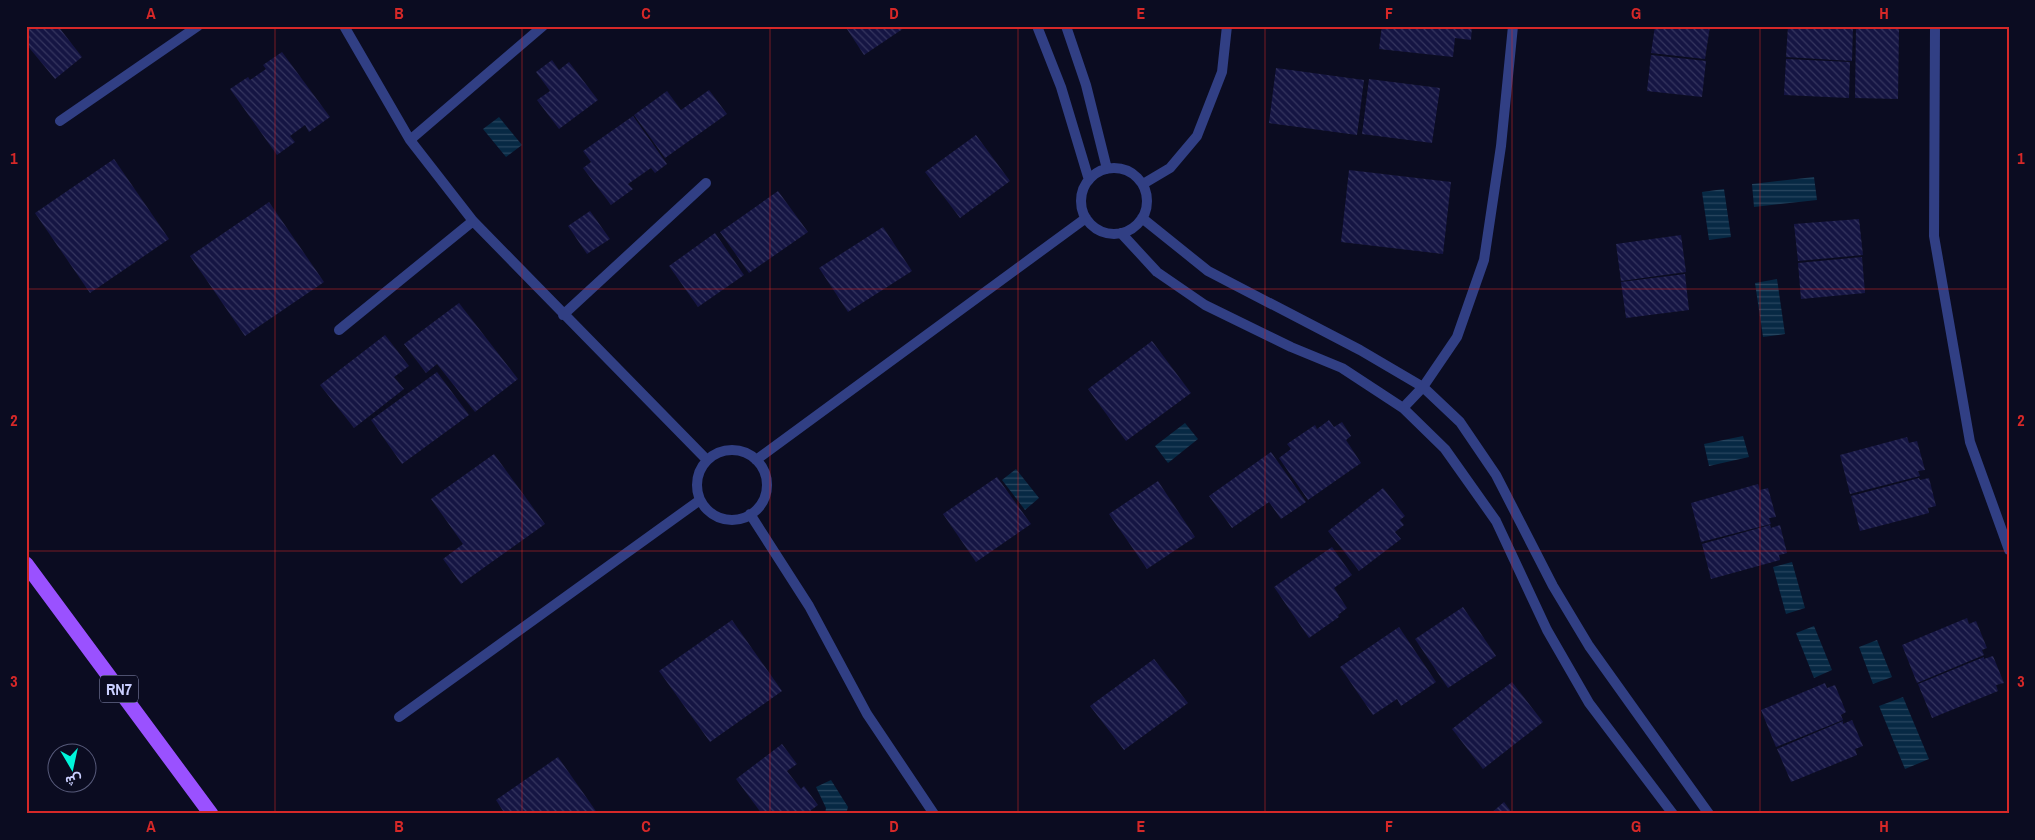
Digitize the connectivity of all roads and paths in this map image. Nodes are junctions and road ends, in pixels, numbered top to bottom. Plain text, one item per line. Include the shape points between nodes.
1 (198, 26) edge
2 (344, 26) edge
3 (542, 26) edge
4 (1037, 26) edge
5 (1066, 26) edge
6 (1227, 26) edge
7 (1513, 26) edge
8 (1935, 26) edge
9 (60, 121) dead end
10 (410, 140) junction
11 (1107, 169) junction
12 (1089, 180) junction
13 (706, 184) dead end
14 (1142, 184) junction
15 (1086, 218) junction
16 (1142, 218) junction
17 (472, 222) junction
18 (1121, 233) junction
19 (563, 315) junction
20 (339, 330) dead end
21 (1423, 387) junction
22 (1402, 408) junction
23 (707, 460) junction
24 (756, 460) junction
25 (700, 500) junction
26 (750, 514) junction
27 (2009, 550) edge
28 (26, 564) edge
29 (399, 717) dead end
30 (211, 814) edge
31 (934, 814) edge
32 (1673, 814) edge
33 (1709, 814) edge

1 - 9 street
2 - 10 street
3 - 10 street
4 - 12 street via 1061,87
5 - 11 street via 1086,85
6 - 14 street via 1222,72 1197,136 1170,168
7 - 21 street via 1501,146 1484,260 1457,337
8 - 27 street via 1934,236 1970,442
10 - 17 street
11 - 12 street
11 - 14 street via 1125,170
12 - 15 street via 1081,199
13 - 19 street
14 - 16 street via 1147,208
15 - 18 street via 1098,230 1109,234
15 - 24 street
16 - 18 street via 1133,228
16 - 21 street via 1208,271 1360,350
17 - 19 street
17 - 20 street
18 - 22 street via 1157,272 1205,305 1342,368
19 - 23 street
21 - 22 street
21 - 33 street via 1460,422 1496,475 1552,586 1588,646
22 - 32 street via 1445,449 1496,521 1547,630 1589,703
23 - 24 street via 727,450 739,451
23 - 25 street via 698,474 696,487
24 - 26 street via 766,479 765,495 760,506
25 - 26 street via 706,510 724,519 736,520
25 - 29 street
26 - 31 street via 809,606 867,714
28 - 30 main road, RN7

